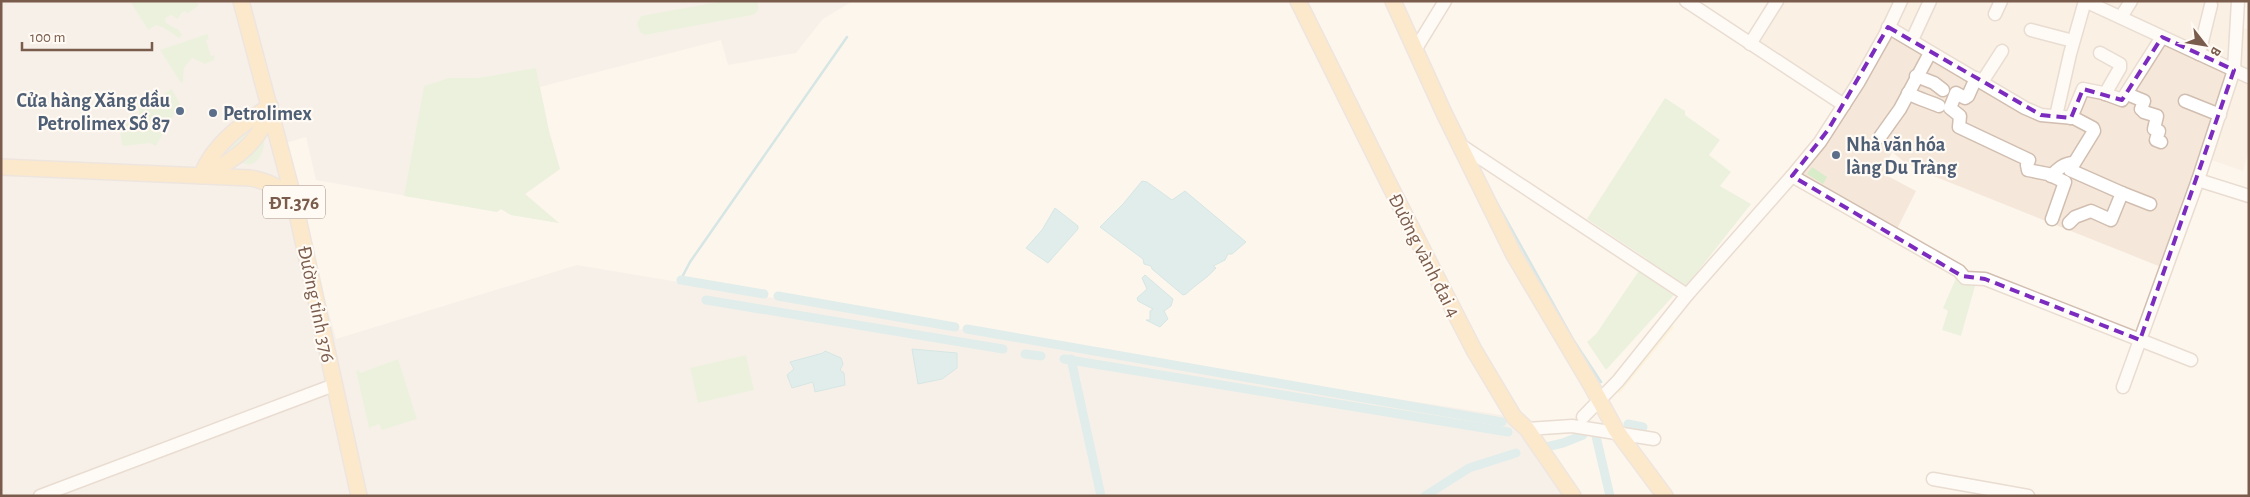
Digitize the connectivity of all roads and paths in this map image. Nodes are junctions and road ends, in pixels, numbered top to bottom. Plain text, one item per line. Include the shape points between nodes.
1 (241, 1) edge
2 (1298, 1) edge
3 (1393, 1) edge
4 (1446, 1) edge
5 (1686, 1) edge
6 (1777, 1) edge
7 (1901, 1) edge
8 (1930, 1) edge
9 (2001, 1) edge
10 (2086, 1) edge
11 (2131, 1) edge
12 (2238, 1) edge
13 (2211, 5) dead end
14 (1995, 14) dead end
15 (2121, 17) junction
16 (1888, 27) junction
17 (2031, 30) dead end
18 (2162, 37) junction
19 (1912, 40) junction
20 (2074, 41) junction
21 (1750, 44) junction
22 (1415, 50) junction
23 (2002, 51) dead end
24 (1930, 52) junction
25 (2100, 53) dead end
26 (2199, 54) junction
27 (2234, 70) junction
28 (1916, 76) junction
29 (2249, 77) edge
30 (1979, 80) junction
31 (1943, 90) dead end
32 (1908, 93) junction
33 (2105, 94) junction
34 (2126, 94) junction
35 (2185, 101) dead end
36 (270, 106) junction
37 (1939, 106) dead end
38 (1845, 110) junction
39 (2220, 115) junction
40 (2056, 116) junction
41 (2071, 118) junction
42 (1880, 137) dead end
43 (2161, 142) dead end
44 (1459, 144) junction
45 (2074, 164) junction
46 (1, 167) edge
47 (201, 176) junction
48 (1792, 176) junction
49 (2051, 176) junction
50 (2198, 180) junction
51 (2122, 193) junction
52 (2249, 196) edge
53 (294, 200) junction
54 (2150, 204) dead end
55 (2052, 219) dead end
56 (2069, 223) dead end
57 (1687, 295) junction
58 (2140, 340) junction
59 (2191, 360) dead end
60 (334, 385) junction
61 (2123, 387) dead end
62 (1599, 400) junction
63 (1583, 422) junction
64 (1527, 429) junction
65 (1618, 432) junction
66 (1654, 439) dead end
67 (1934, 479) dead end
68 (40, 496) edge
69 (359, 496) edge
70 (1573, 496) edge
71 (1665, 496) edge
72 (2028, 496) edge

1 - 36 main road, Đường tỉnh 376
2 - 64 main road, Đường vành đai 4 via 1474,350 1514,417
3 - 22 main road
4 - 22 street
5 - 21 street
6 - 21 street
7 - 16 street
8 - 19 street
9 - 14 street
10 - 15 street
10 - 20 street
11 - 15 street
12 - 27 street
13 - 26 street
15 - 18 street
16 - 19 street
16 - 38 street
17 - 20 street
18 - 26 street
18 - 34 street
19 - 24 street
20 - 40 street
21 - 38 street
22 - 44 main road
23 - 30 street
24 - 28 street
24 - 30 street
25 - 33 street via 2120,64
26 - 27 street
27 - 29 street
27 - 39 street
28 - 31 street
28 - 32 street
30 - 40 street via 2026,108 2041,115
30 - 49 street via 1965,98 1956,93 1950,108 1960,116 1960,127 2029,160 2028,170
32 - 37 street via 1918,100 1924,99
32 - 42 street
33 - 34 street via 2122,100
33 - 41 street via 2083,89
34 - 43 street via 2144,101 2141,109 2157,116 2154,129 2159,131 2156,140
35 - 39 street
36 - 47 main road via 217,147
36 - 47 main road via 263,125 247,148 231,162
36 - 53 main road, Đường tỉnh 376
38 - 48 street
39 - 50 street
40 - 41 street
41 - 45 street via 2094,131
44 - 57 street
44 - 62 main road via 1514,255
45 - 49 street via 2060,167
45 - 51 street via 2072,172
46 - 47 main road, ĐT.376
47 - 53 main road, ĐT.376 via 259,179 286,192
48 - 57 street
48 - 58 street via 1903,238 1962,273 1963,277 1985,279
49 - 55 street via 2065,182
50 - 52 street
50 - 58 street
51 - 54 street
51 - 56 street via 2111,220 2091,211
53 - 60 main road, Đường tỉnh 376 / ĐT.376
57 - 62 street
58 - 59 street
58 - 61 street
60 - 68 street
60 - 69 main road, Đường tỉnh 376 / ĐT.376
62 - 63 street
62 - 65 main road
63 - 64 street
63 - 65 street
64 - 70 main road, Đường vành đai 4
65 - 66 street
65 - 71 main road
67 - 72 street

